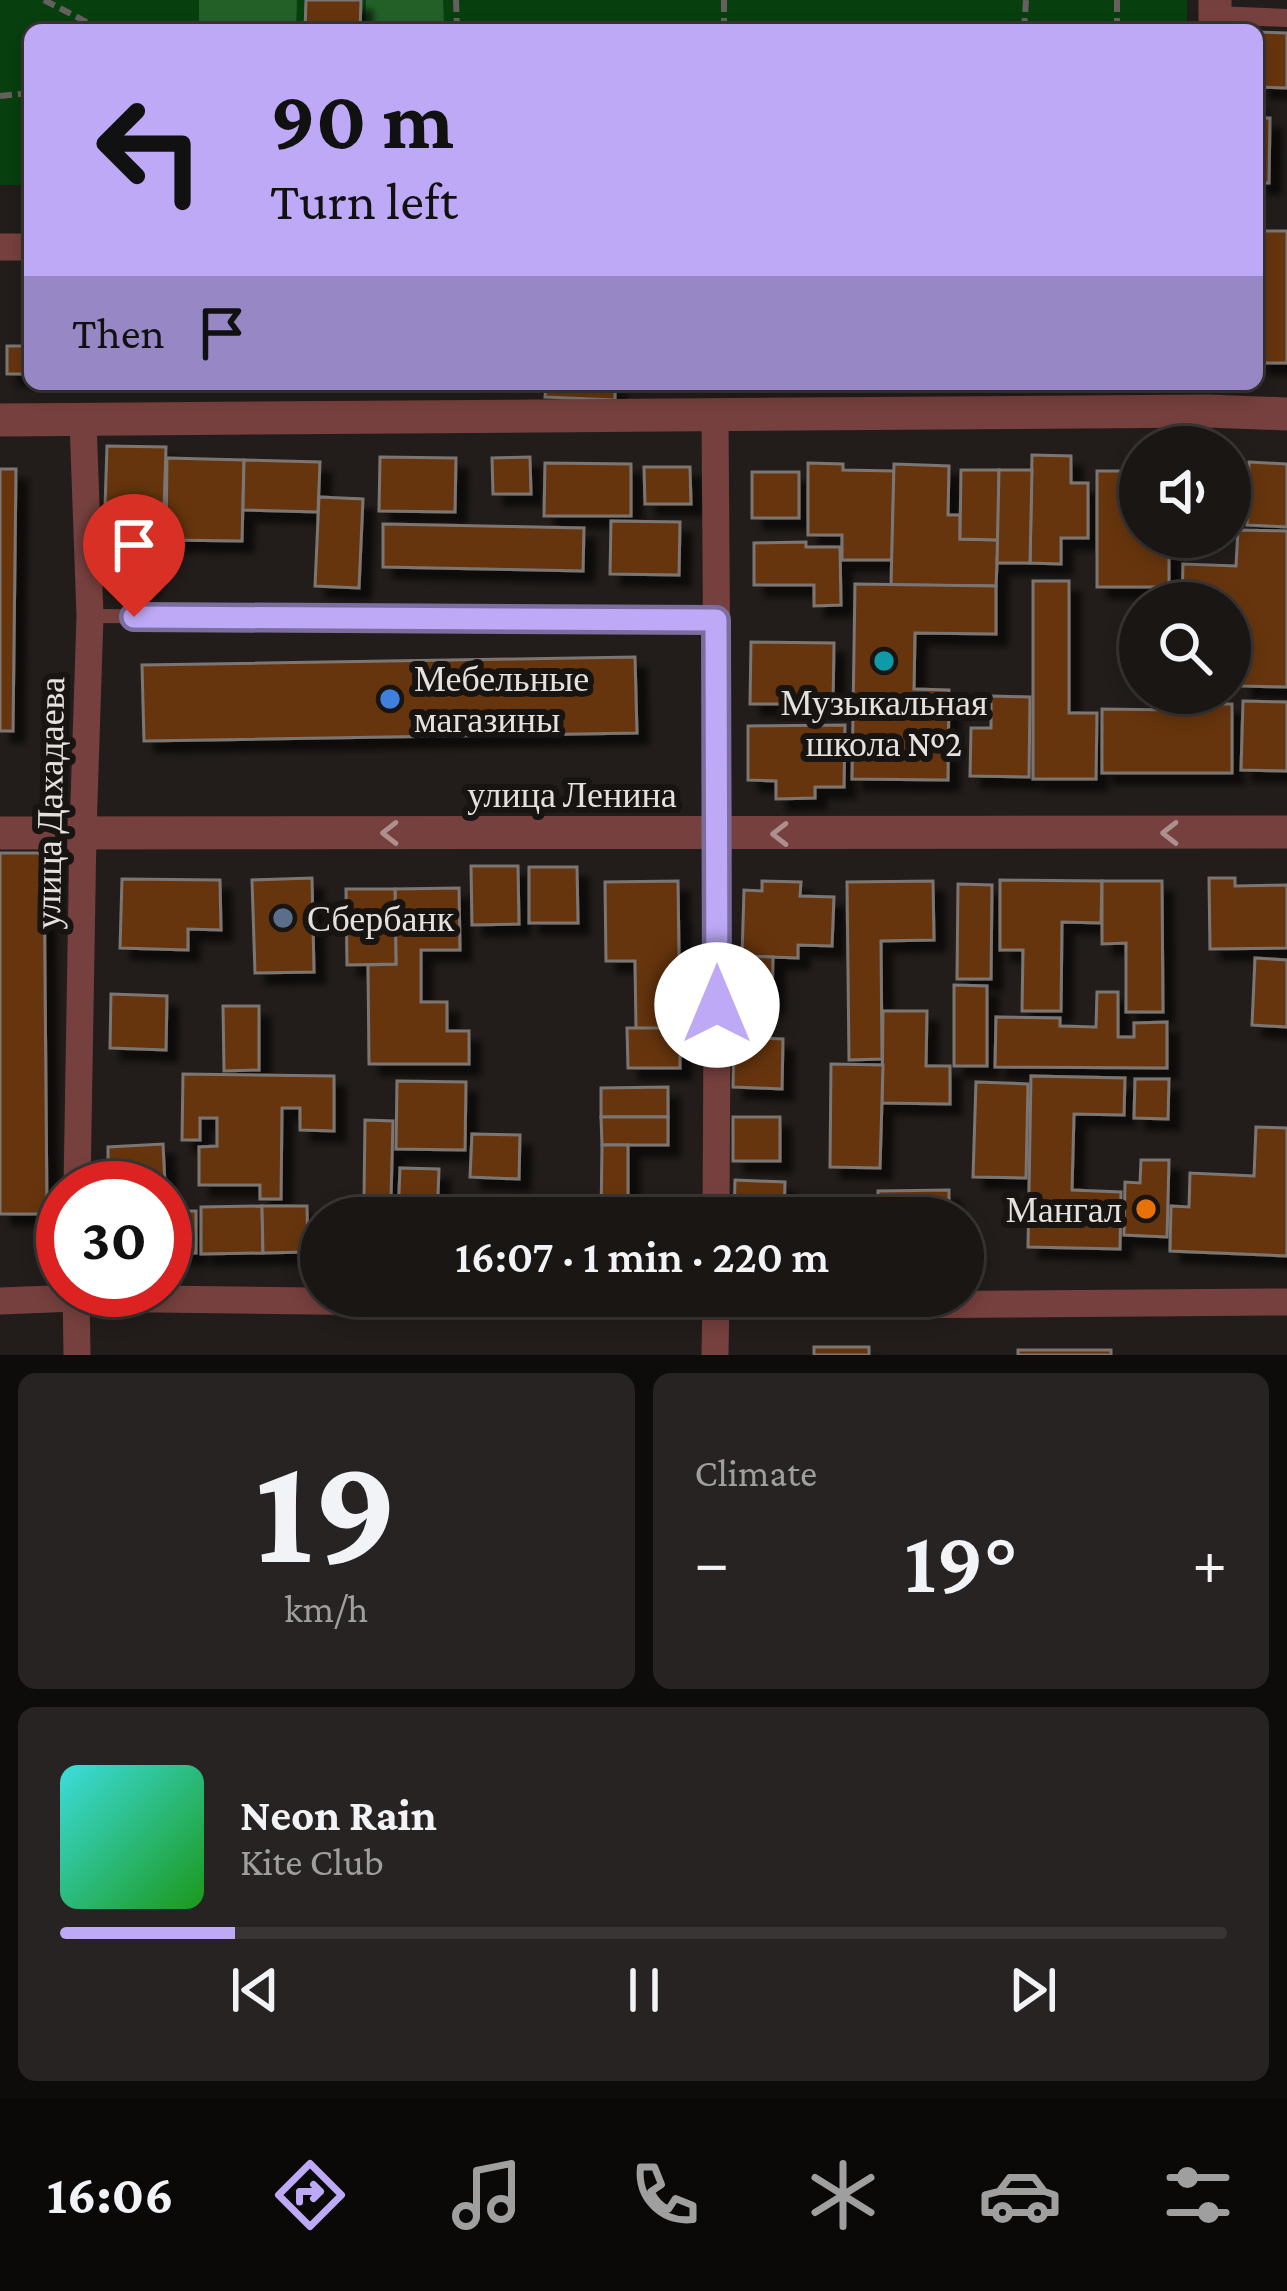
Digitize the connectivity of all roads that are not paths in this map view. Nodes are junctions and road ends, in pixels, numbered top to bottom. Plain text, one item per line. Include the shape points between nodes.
1 (1215, 15) edge
2 (1287, 17) edge
3 (1208, 398) edge
4 (1287, 414) edge
5 (715, 416) junction
6 (0, 420) edge
7 (83, 421) junction
8 (90, 616) junction
9 (716, 620) junction
10 (82, 832) junction
11 (1287, 832) edge
12 (0, 833) edge
13 (718, 834) junction
14 (77, 1161) edge
15 (716, 1197) edge
16 (192, 1295) edge
17 (300, 1296) edge
18 (36, 1298) edge
19 (0, 1301) edge
20 (984, 1301) edge
21 (1287, 1302) edge
22 (76, 1317) edge
23 (716, 1317) edge
24 (76, 1355) edge
25 (715, 1355) edge

1 - 2 street
3 - 4 street
3 - 5 street
5 - 7 street
5 - 9 street
6 - 7 street
7 - 8 street, улица Дахадаева
8 - 9 lane
8 - 10 street, улица Дахадаева
9 - 13 street
10 - 12 street, улица Ленина
13 -> 10 street, улица Ленина
10 - 14 street, улица Дахадаева
11 -> 13 street, улица Ленина
13 - 15 street
16 - 17 street
18 - 19 street
20 - 21 street
22 - 24 street
23 - 25 street

